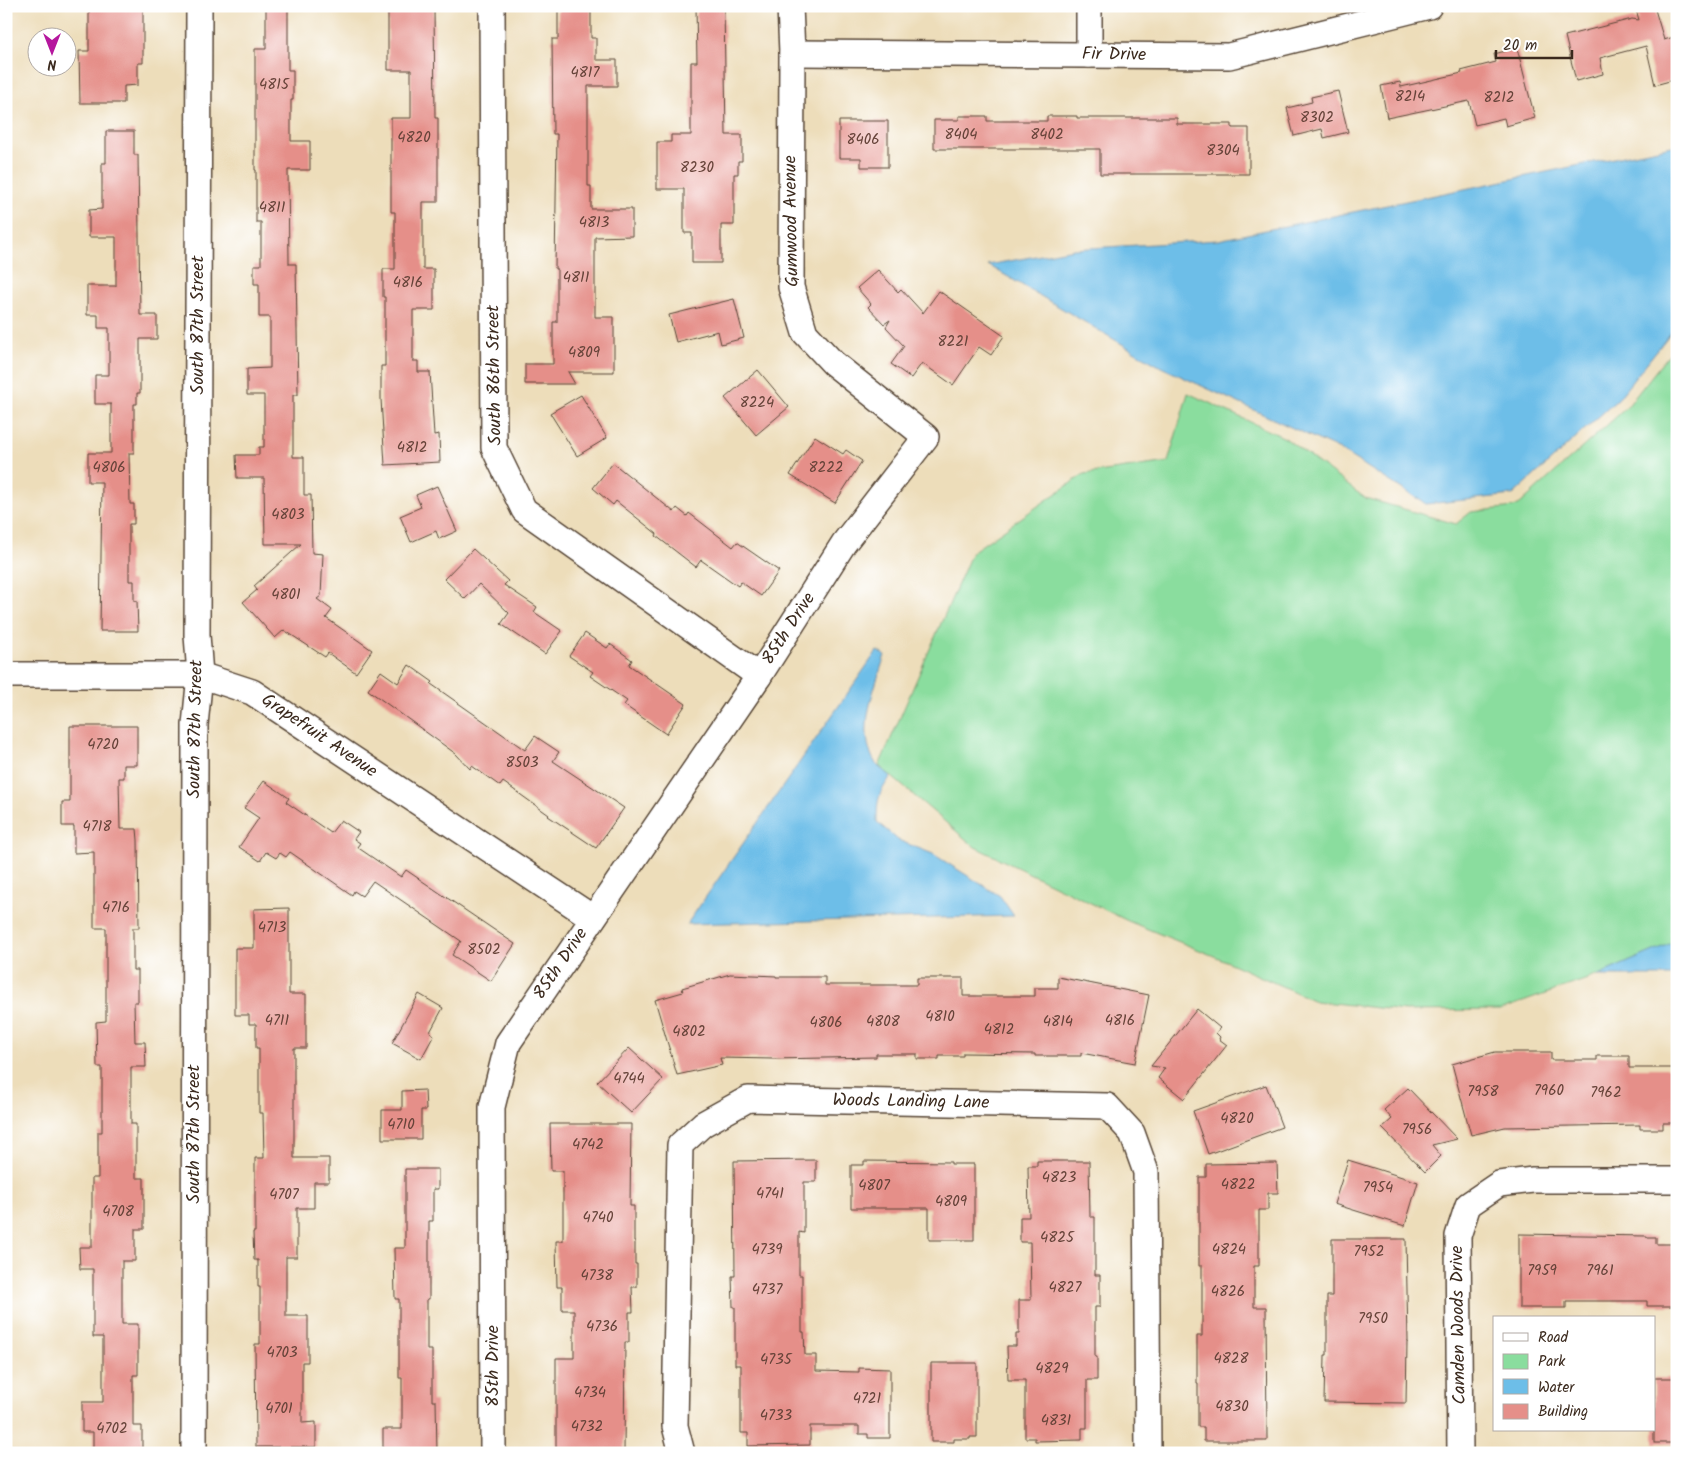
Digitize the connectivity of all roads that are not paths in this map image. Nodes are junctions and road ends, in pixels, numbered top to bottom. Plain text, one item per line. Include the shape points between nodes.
1 (199, 6) edge
2 (492, 6) edge
3 (790, 6) edge
4 (1089, 6) edge
5 (1429, 6) edge
6 (1389, 11) edge
7 (792, 53) junction
8 (1089, 55) junction
9 (844, 543) joint
10 (6, 675) edge
11 (200, 676) junction
12 (759, 676) junction
13 (593, 918) junction
14 (1677, 1180) edge
15 (194, 1453) edge
16 (493, 1453) edge
17 (682, 1453) edge
18 (1148, 1453) edge
19 (1460, 1453) edge

1 - 11 street, South 87th Street via 197,635
2 - 12 street, South 86th Street via 494,448 524,510
3 - 7 street
4 - 8 street
5 - 6 street, Fir Drive
6 - 8 street, Fir Drive via 1229,56
7 - 8 street, Fir Drive
7 - 9 street, Gumwood Avenue via 790,287 806,333 833,363 926,438
9 - 12 street, 85th Drive
10 - 11 street, Grapefruit Avenue
11 - 13 street, Grapefruit Avenue via 252,692
11 - 15 street, South 87th Street via 195,725
12 - 13 street, 85th Drive
13 - 16 street, 85th Drive via 508,1043 492,1107
14 - 19 street, Camden Woods Drive via 1533,1180 1498,1184 1468,1205 1458,1236
17 - 18 street, Woods Landing Lane via 675,1426 680,1145 703,1124 748,1099 1107,1106 1132,1133 1146,1172

